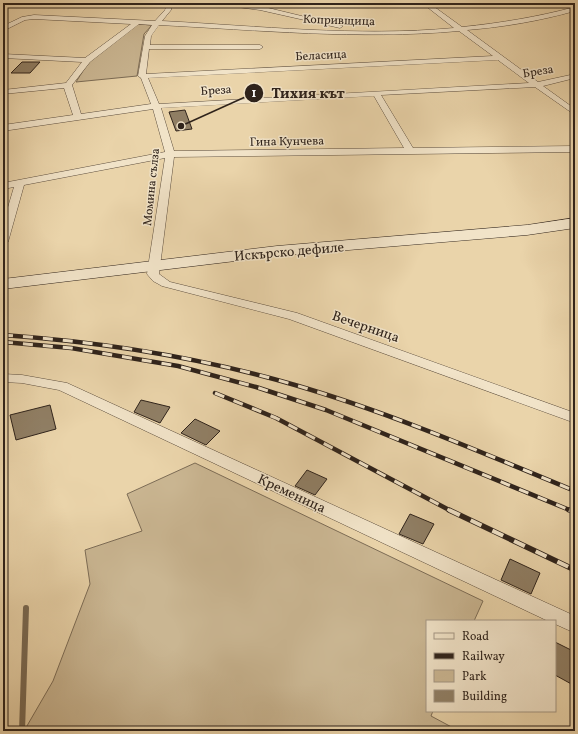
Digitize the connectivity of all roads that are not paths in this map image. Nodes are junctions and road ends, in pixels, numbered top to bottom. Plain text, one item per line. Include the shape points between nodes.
1 (170, 3) edge
2 (222, 3) edge
3 (425, 3) edge
4 (262, 5) edge
5 (575, 9) edge
6 (138, 22) junction
7 (158, 23) junction
8 (3, 29) edge
9 (461, 29) junction
10 (369, 33) junction
11 (146, 47) junction
12 (260, 47) dead end
13 (3, 56) edge
14 (500, 58) junction
15 (87, 60) junction
16 (142, 76) junction
17 (575, 76) edge
18 (68, 85) junction
19 (536, 85) junction
20 (3, 92) edge
21 (376, 93) junction
22 (156, 107) junction
23 (575, 113) edge
24 (78, 117) junction
25 (3, 128) edge
26 (575, 149) edge
27 (410, 151) junction
28 (170, 154) junction
29 (20, 182) junction
30 (3, 186) edge
31 (575, 223) edge
32 (3, 242) edge
33 (154, 266) junction
34 (3, 284) edge
35 (3, 378) edge
36 (575, 418) edge
37 (575, 625) edge

1 - 7 street
2 - 4 street
3 - 9 street
4 - 10 street
5 - 9 street, Копривщица via 542,18
6 - 7 street, Копривщица
6 - 8 street, Копривщица via 28,17
6 - 15 street
7 - 10 street, Копривщица
7 - 11 street via 148,36
9 - 10 street, Копривщица
9 - 14 street
11 - 12 street
11 - 16 street
13 - 15 street
14 - 16 street, Беласица
14 - 19 street
15 - 18 street
16 - 22 street, Момина сълза
17 - 19 street, Бреза
18 - 20 street
18 - 24 street
19 - 21 street, Бреза
19 - 23 street
21 - 22 street, Бреза
21 - 27 street
22 - 24 street, Бреза
22 - 28 street, Момина сълза
24 - 25 street, Бреза
26 - 27 street, Гина Кунчева
27 - 28 street, Гина Кунчева
28 - 29 street, Гина Кунчева
28 - 33 street, Момина сълза
29 - 30 street, Гина Кунчева
29 - 32 street
31 - 33 main road, Искърско дефиле via 527,230 277,251
33 - 34 main road, Искърско дефиле
33 - 36 street, Вечерница via 153,274 166,284 293,316
35 - 37 street, Кременица via 62,386

